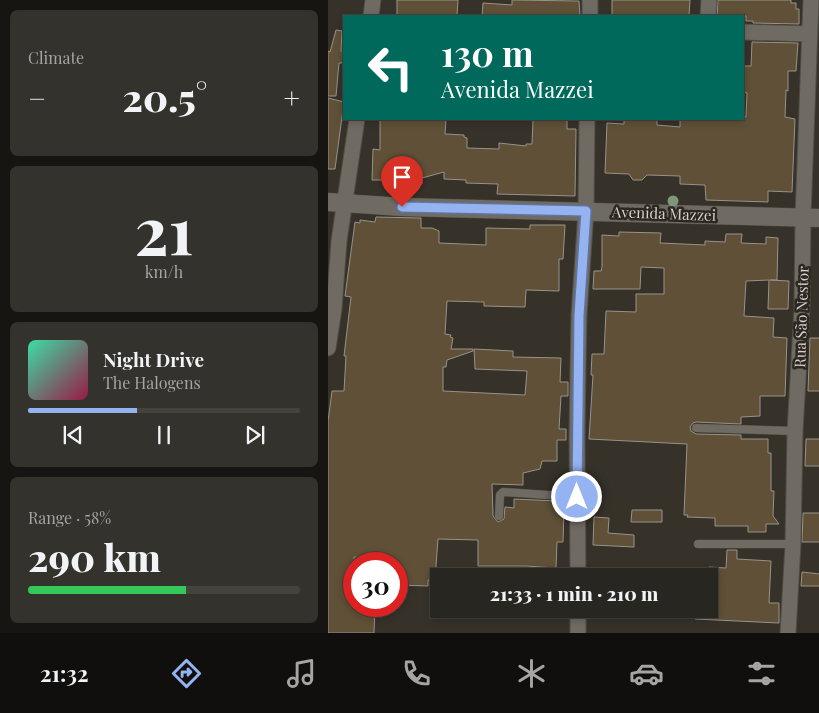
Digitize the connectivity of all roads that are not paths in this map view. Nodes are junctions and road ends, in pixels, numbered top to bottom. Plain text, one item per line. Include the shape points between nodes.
1 (373, 0) edge
2 (590, 0) edge
3 (709, 0) edge
4 (811, 0) edge
5 (371, 15) edge
6 (590, 15) edge
7 (708, 15) edge
8 (744, 32) edge
9 (810, 34) junction
10 (357, 120) edge
11 (587, 120) edge
12 (337, 202) edge
13 (586, 211) junction
14 (811, 218) edge
15 (328, 348) edge
16 (696, 428) dead end
17 (795, 431) junction
18 (577, 497) junction
19 (499, 516) dead end
20 (698, 544) dead end
21 (793, 544) junction
22 (578, 568) edge
23 (578, 618) edge
24 (578, 633) edge
25 (788, 633) edge

1 - 5 street
2 - 6 street
3 - 7 street
4 - 9 street, Rua São Nestor
8 - 9 street
9 - 14 street, Rua São Nestor
10 - 12 street
11 - 13 street
12 - 13 street, Avenida Mazzei via 402,207
12 - 15 street via 339,241
13 - 14 street, Avenida Mazzei
13 - 18 street via 579,315
14 - 17 street, Rua São Nestor
16 - 17 lane
17 - 21 street, Rua São Nestor
18 - 19 lane via 504,492 500,495
18 - 22 street
20 - 21 lane
21 - 25 street, Rua São Nestor
23 - 24 street

